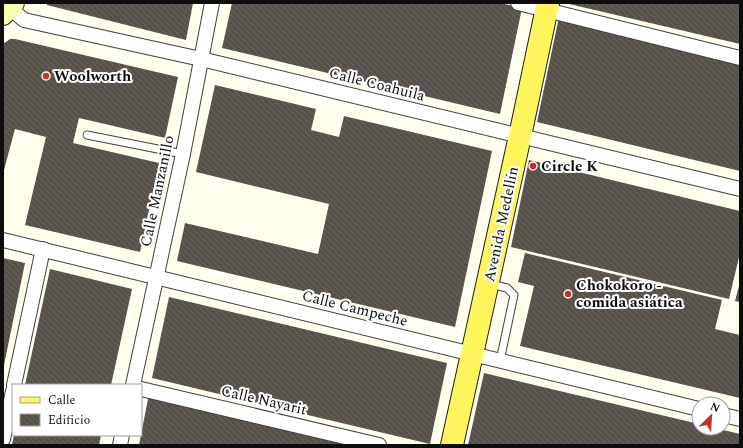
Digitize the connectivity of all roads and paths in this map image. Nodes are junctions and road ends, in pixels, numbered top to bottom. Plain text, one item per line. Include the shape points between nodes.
1 (212, 3) edge
2 (518, 3) edge
3 (547, 7) edge
4 (9, 8) edge
5 (740, 58) edge
6 (200, 59) junction
7 (88, 135) dead end
8 (520, 136) junction
9 (183, 154) junction
10 (740, 189) edge
11 (3, 240) edge
12 (43, 249) junction
13 (156, 276) junction
14 (488, 284) junction
15 (473, 354) junction
16 (500, 361) junction
17 (14, 384) edge
18 (133, 384) edge
19 (142, 389) edge
20 (12, 396) edge
21 (691, 408) edge
22 (3, 439) edge
23 (379, 445) edge
24 (452, 445) edge

1 - 6 street, Calle Manzanillo
2 - 3 street
3 - 5 street
3 - 8 main road, Avenida Medellín
4 - 6 street, Calle Coahuila via 24,20
6 - 8 street, Calle Coahuila
6 - 9 street, Calle Manzanillo
7 - 9 lane
8 - 10 street, Calle Coahuila
8 - 14 main road, Avenida Medellín
9 - 13 street, Calle Manzanillo
11 - 12 street, Calle Campeche
12 - 13 street, Calle Campeche
12 - 17 street
13 - 15 street, Calle Campeche
13 - 18 street, Calle Manzanillo
14 - 15 main road, Avenida Medellín
14 - 16 lane via 507,288 514,295
15 - 16 street, Calle Campeche
15 - 24 main road, Avenida Medellín
16 - 21 street, Calle Campeche
19 - 23 street, Calle Nayarit
20 - 22 street

